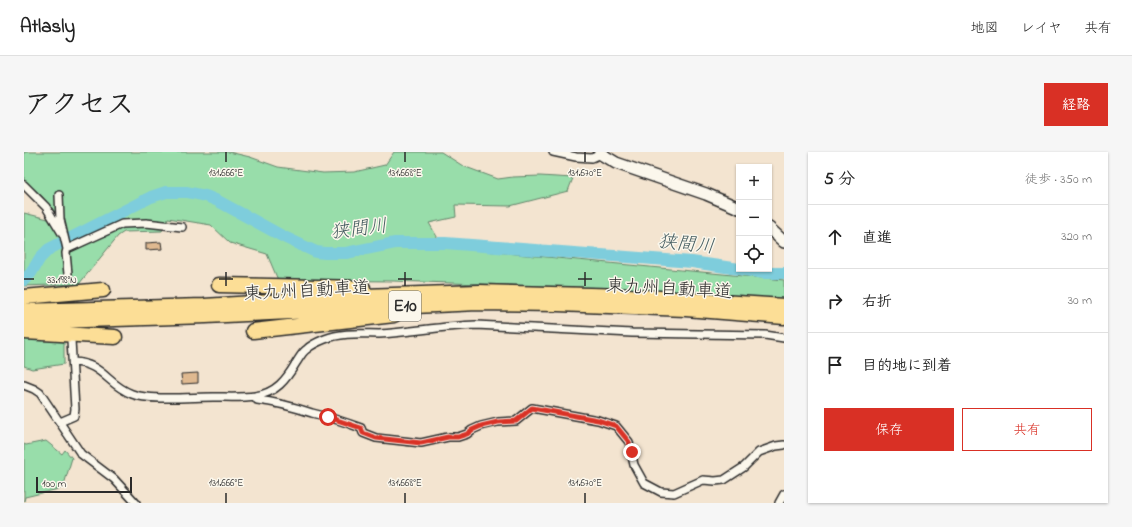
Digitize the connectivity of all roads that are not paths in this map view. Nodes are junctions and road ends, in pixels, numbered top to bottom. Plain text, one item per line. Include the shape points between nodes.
1 (553, 152) edge
2 (601, 153) edge
3 (24, 185) edge
4 (59, 195) dead end
5 (736, 207) edge
6 (182, 227) dead end
7 (772, 231) edge
8 (64, 235) junction
9 (784, 242) edge
10 (68, 249) junction
11 (68, 274) tunnel mouth
12 (219, 285) dead end
13 (103, 290) dead end
14 (479, 292) junction
15 (592, 305) junction
16 (784, 306) edge
17 (25, 316) edge
18 (784, 317) edge
19 (253, 331) dead end
20 (115, 336) dead end
21 (784, 338) edge
22 (71, 340) dead end
23 (73, 362) junction
24 (24, 385) edge
25 (255, 396) junction
26 (60, 422) junction
27 (784, 445) edge
28 (784, 494) edge
29 (136, 503) edge
30 (779, 503) edge

1 - 2 street via 592,158
2 - 5 street via 616,163
3 - 8 street via 46,207
4 - 8 street
6 - 10 street via 146,223 122,224
7 - 9 street
8 - 10 street
10 - 11 street
12 - 14 highway
13 - 17 highway
14 - 16 highway, 東九州自動車道 / E10 via 635,296
14 - 17 highway, 東九州自動車道 / E10
15 - 17 highway, 東九州自動車道 / E10 via 448,304 206,316
15 - 18 highway, 東九州自動車道 / E10
15 - 19 highway via 468,309
17 - 20 highway
21 - 25 street via 476,325 342,335 326,338 306,349 279,387
22 - 23 street
23 - 25 street via 93,366 122,390 140,397
23 - 26 street via 74,416
24 - 26 street via 40,393
25 - 27 street via 257,400 293,406 347,423 376,438 421,443 458,437 481,426 498,422 516,421 532,408 598,420 616,426 629,442 634,465 644,483 661,492 674,493 704,480 724,480 744,467 759,452
26 - 29 street via 81,454 114,479
28 - 30 street

